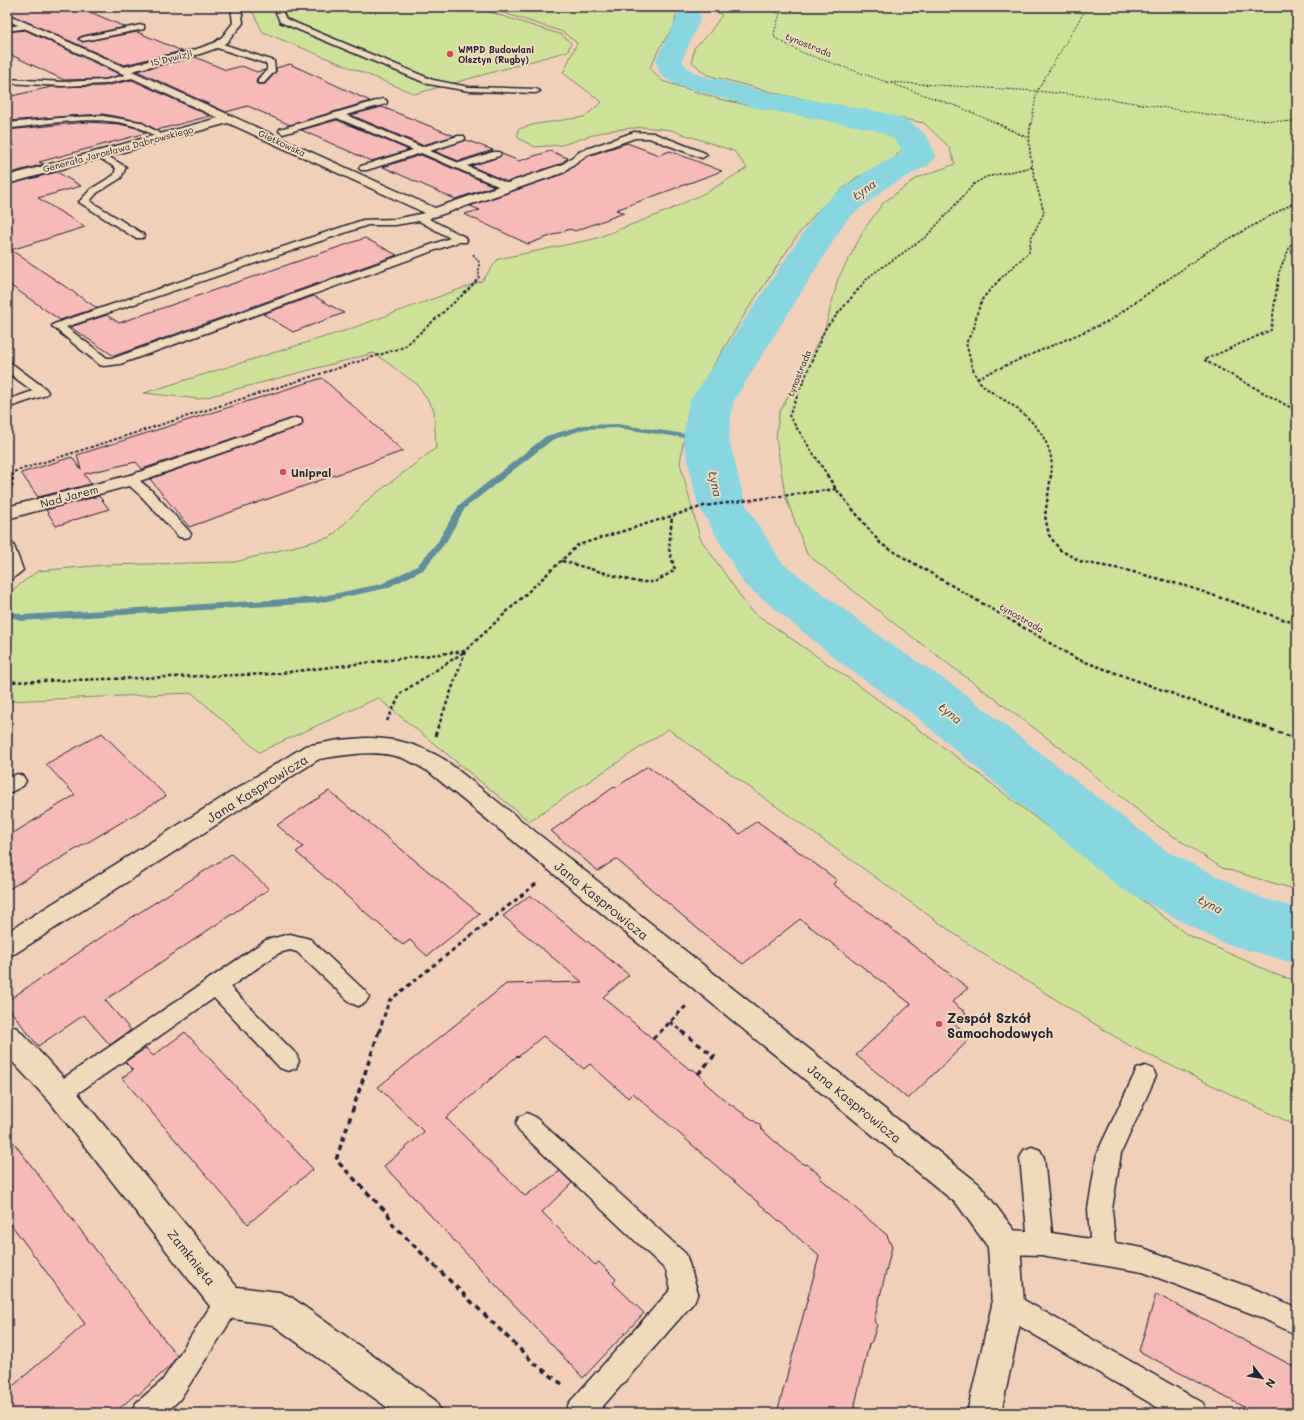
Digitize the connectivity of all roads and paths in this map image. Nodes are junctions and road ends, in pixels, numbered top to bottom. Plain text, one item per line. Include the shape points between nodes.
1 (236, 7) edge
2 (277, 7) edge
3 (767, 7) edge
4 (1087, 7) edge
5 (1134, 7) edge
6 (1152, 10) dead end
7 (7, 17) edge
8 (26, 26) junction
9 (141, 26) dead end
10 (7, 29) edge
11 (83, 39) dead end
12 (217, 45) junction
13 (128, 72) junction
14 (7, 81) edge
15 (261, 81) dead end
16 (887, 82) junction
17 (1037, 91) junction
18 (536, 92) dead end
19 (383, 102) dead end
20 (338, 115) junction
21 (228, 118) junction
22 (1297, 122) edge
23 (7, 126) edge
24 (282, 131) dead end
25 (162, 137) junction
26 (461, 138) dead end
27 (1028, 138) junction
28 (421, 150) junction
29 (99, 154) junction
30 (496, 154) dead end
31 (702, 155) dead end
32 (459, 166) junction
33 (1032, 167) junction
34 (364, 168) dead end
35 (561, 169) joint
36 (7, 180) edge
37 (508, 187) junction
38 (1297, 201) edge
39 (434, 213) junction
40 (420, 218) junction
41 (139, 236) dead end
42 (460, 239) junction
43 (1297, 246) edge
44 (7, 366) edge
45 (977, 378) junction
46 (7, 404) edge
47 (1297, 411) edge
48 (296, 422) dead end
49 (130, 480) junction
50 (836, 489) junction
51 (9, 512) edge
52 (672, 516) junction
53 (184, 534) dead end
54 (7, 546) edge
55 (562, 560) junction
56 (7, 576) edge
57 (1297, 624) edge
58 (465, 651) junction
59 (7, 682) edge
60 (383, 728) dead end
61 (1297, 739) edge
62 (426, 760) junction
63 (528, 889) dead end
64 (7, 945) edge
65 (215, 986) junction
66 (358, 997) dead end
67 (690, 1002) dead end
68 (670, 1022) junction
69 (7, 1037) edge
70 (652, 1039) dead end
71 (288, 1061) dead end
72 (698, 1074) dead end
73 (1145, 1076) dead end
74 (60, 1093) junction
75 (527, 1124) dead end
76 (1032, 1158) dead end
77 (1004, 1242) junction
78 (1041, 1243) junction
79 (1104, 1254) junction
80 (228, 1302) junction
81 (1008, 1305) junction
82 (1297, 1322) edge
83 (1169, 1406) edge
84 (583, 1408) edge
85 (146, 1413) edge
86 (424, 1413) edge
87 (984, 1413) edge
88 (1193, 1413) edge

1 - 12 street, 15 Dywizji via 238,23
2 - 18 lane via 283,20 431,82 469,88
3 - 16 path, Łynostrada via 780,14 774,33 775,38 783,44
4 - 17 path
5 - 6 path
7 - 8 street, Gietkowska
8 - 10 lane
8 - 13 street, Gietkowska
9 - 11 lane
12 - 13 street, 15 Dywizji
12 - 15 lane via 271,63 271,71
13 - 14 lane via 105,82 63,84
13 - 21 street, Gietkowska
16 - 17 path
16 - 27 path, Łynostrada via 959,107
17 - 22 path via 1237,118
17 - 27 path
19 - 20 lane
20 - 24 lane
20 - 28 lane
21 - 25 street, Generała Jarosława Dąbrowskiego
21 - 39 street, Gietkowska
23 - 25 lane via 60,120 104,119 135,123
25 - 29 street, Generała Jarosława Dąbrowskiego
26 - 28 lane
27 - 33 path
28 - 32 lane
28 - 34 lane
29 - 36 street, Generała Jarosława Dąbrowskiego
29 - 41 lane via 121,166 118,176 94,191 84,202
30 - 32 lane
31 - 35 lane via 650,136 634,135 584,153
32 - 37 lane
33 - 45 path via 1044,213 1031,238 1030,252 983,298 974,328 966,343
33 - 50 path, Łynostrada via 986,177 974,184 926,237 871,275 825,329 789,416
35 - 37 street
37 - 39 street
38 - 45 path via 1211,249 1108,322
39 - 40 lane
40 - 42 lane
40 - 42 lane via 395,222 368,222 58,326 104,362 116,361
42 - 51 path via 479,262 479,278 404,347 13,472
43 - 47 path via 1291,244 1280,272 1271,330 1204,360
44 - 46 lane via 42,392
45 - 57 path via 990,391 1037,426 1048,446 1052,470 1045,516 1049,535 1060,550 1082,562 1126,570 1189,587
48 - 49 lane
49 - 51 street, Nad Jarem
49 - 53 lane via 146,493
50 - 52 path via 704,506
50 - 61 path, Łynostrada via 881,544 1077,659
52 - 55 path via 578,545
52 - 55 path via 669,549 675,570 655,582 637,582
54 - 56 lane via 14,570
55 - 58 path
58 - 59 path via 272,674
58 - 60 path via 401,693
58 - 62 path
62 - 64 street, Jana Kasprowicza via 416,754 392,747 349,747 313,752
62 - 77 street, Jana Kasprowicza via 443,771 968,1194
63 - 84 path via 389,1001 336,1160 388,1214 393,1225
65 - 66 lane via 273,946 290,942 303,945
65 - 71 lane
65 - 74 lane
67 - 68 path
68 - 70 path
68 - 72 path via 714,1056
69 - 74 street, Zamknięta
73 - 79 lane via 1109,1153 1100,1209
74 - 80 street, Zamknięta
75 - 84 lane via 677,1263 685,1293
76 - 78 lane
77 - 78 lane
77 - 81 street
78 - 79 lane
79 - 82 lane via 1143,1260 1265,1306
80 - 85 lane via 171,1390
80 - 86 street via 279,1309
81 - 83 lane
81 - 87 street
83 - 88 lane

